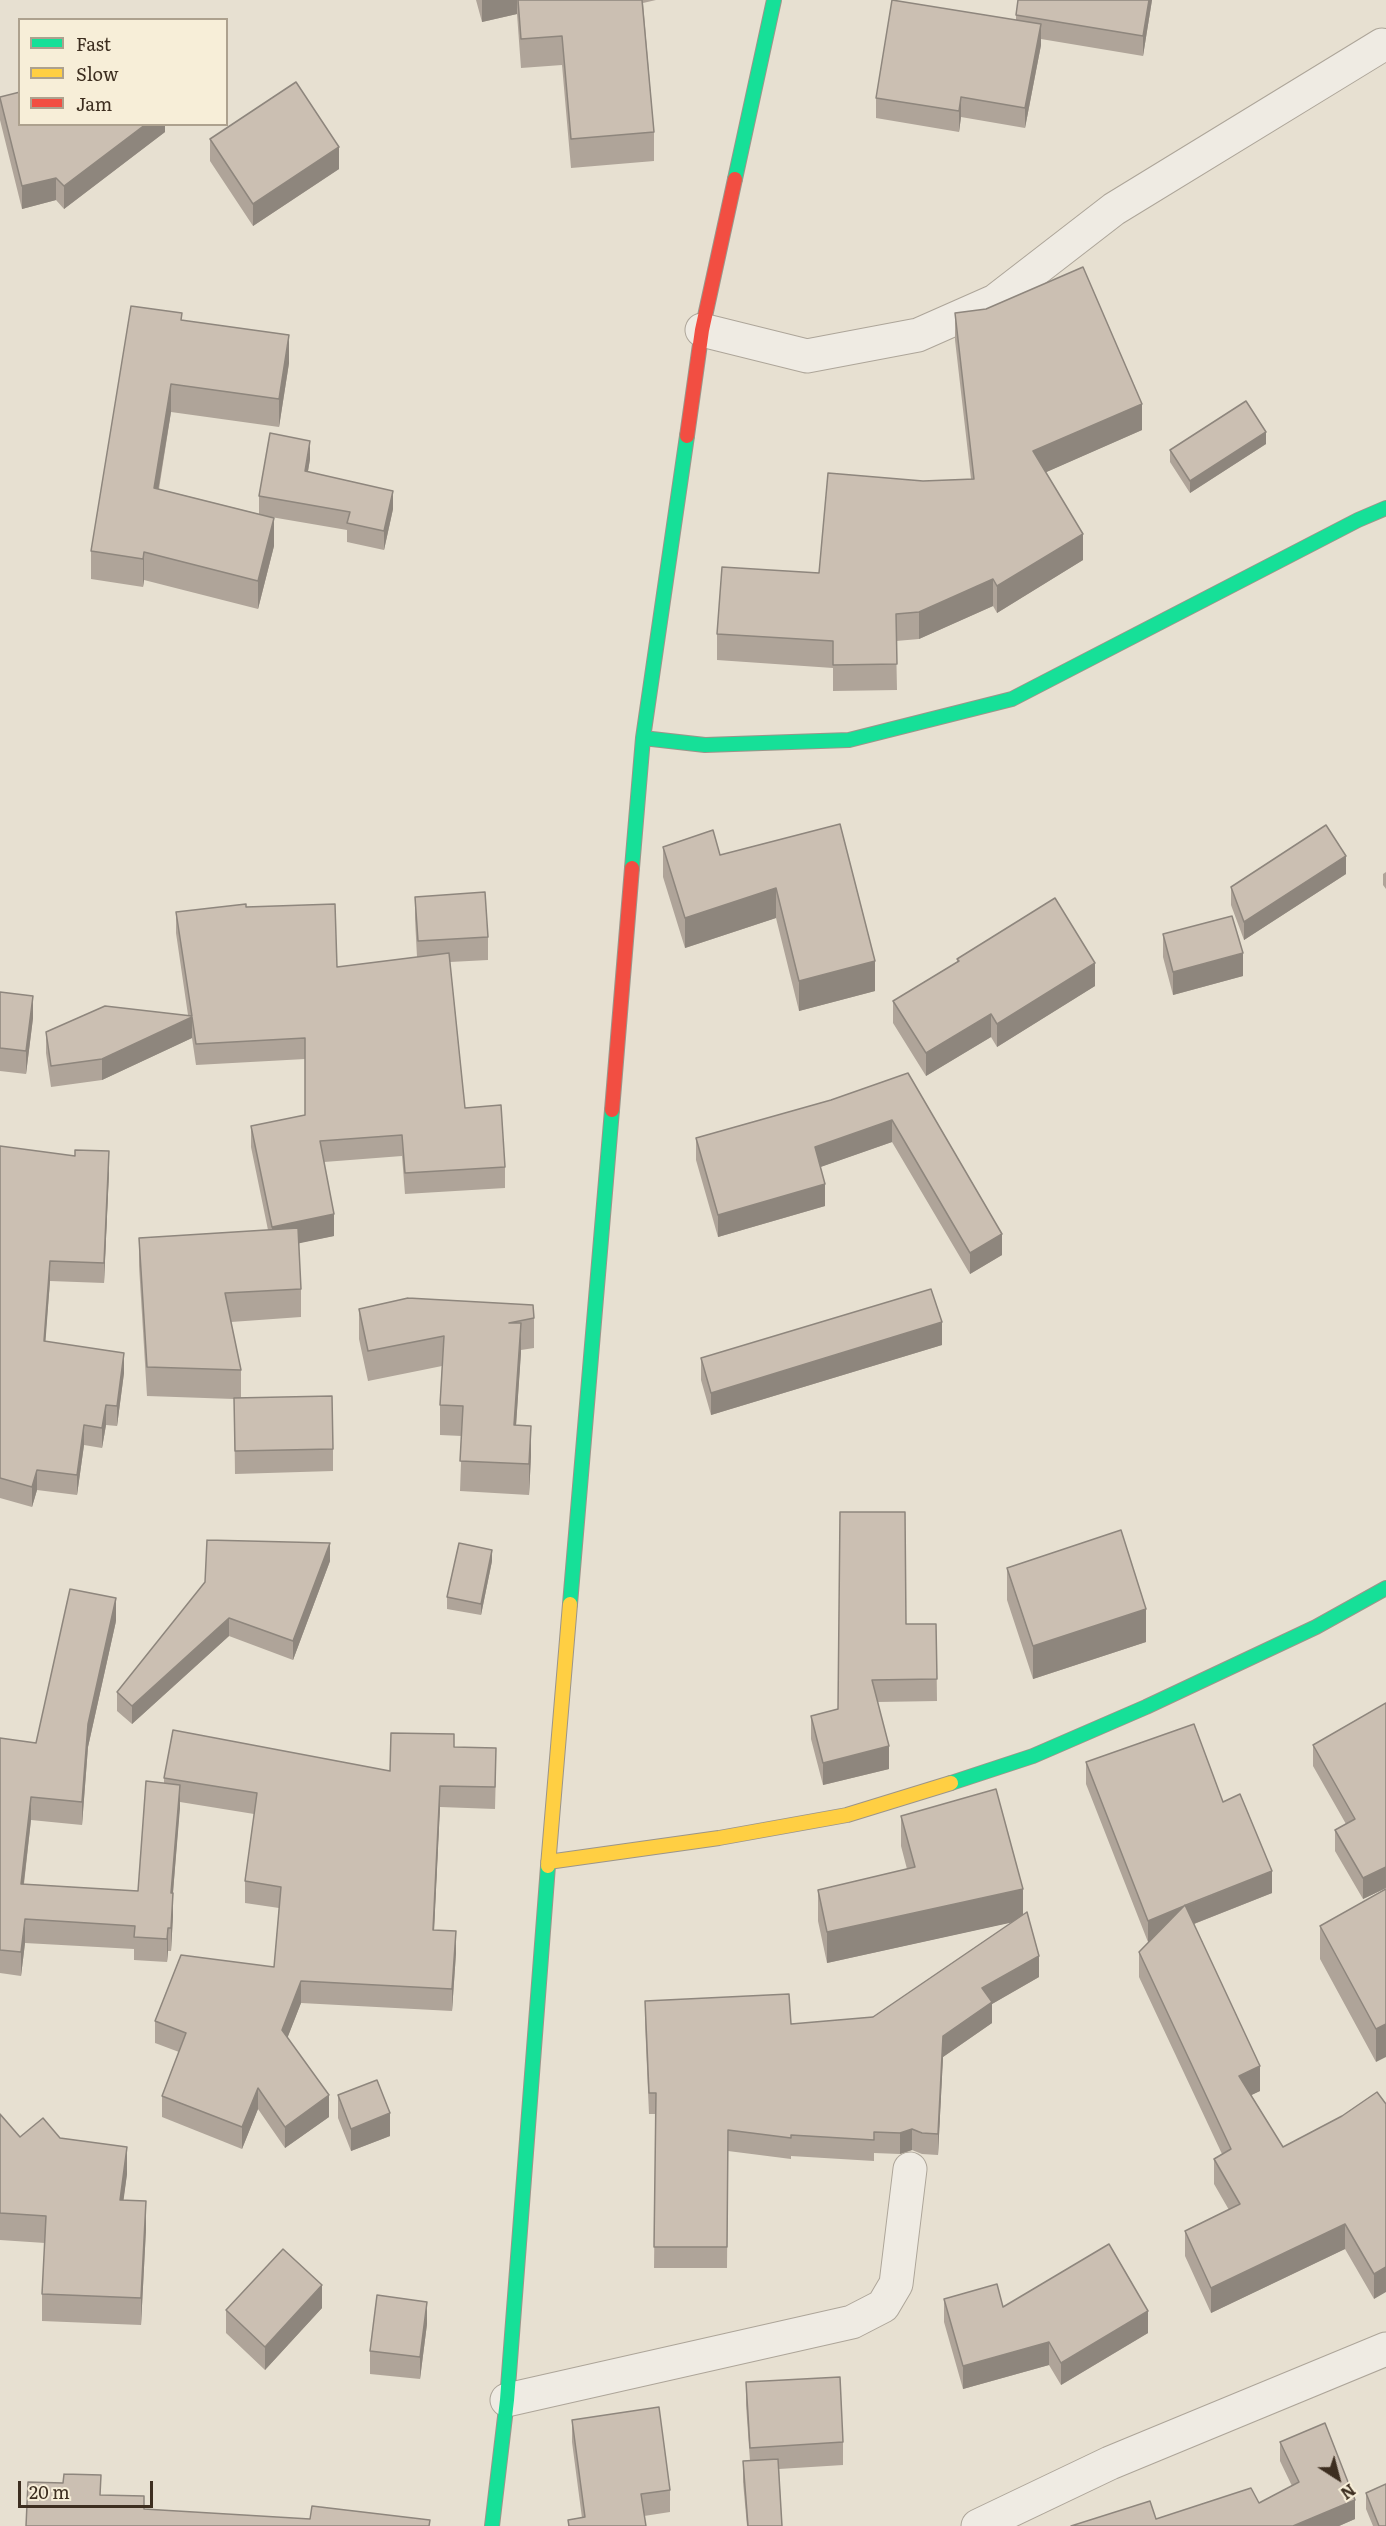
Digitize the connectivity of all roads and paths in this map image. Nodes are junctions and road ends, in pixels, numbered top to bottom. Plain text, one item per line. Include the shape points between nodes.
1 (774, 0) edge
2 (1382, 45) dead end
3 (702, 330) junction
4 (1386, 508) edge
5 (643, 738) junction
6 (1386, 1588) edge
7 (548, 1862) junction
8 (910, 2169) dead end
9 (1386, 2349) edge
10 (507, 2400) junction
11 (492, 2526) edge
12 (978, 2526) edge

1 - 3 street
2 - 3 street via 1114,209 995,301 918,335 807,356
3 - 5 street
4 - 5 street via 1012,699 849,740 705,745
5 - 7 street
6 - 7 street via 1316,1627 1146,1707 1033,1756 927,1791 847,1815
7 - 10 street
8 - 10 street via 896,2284 883,2306 852,2322
9 - 12 street via 1110,2463
10 - 11 street

